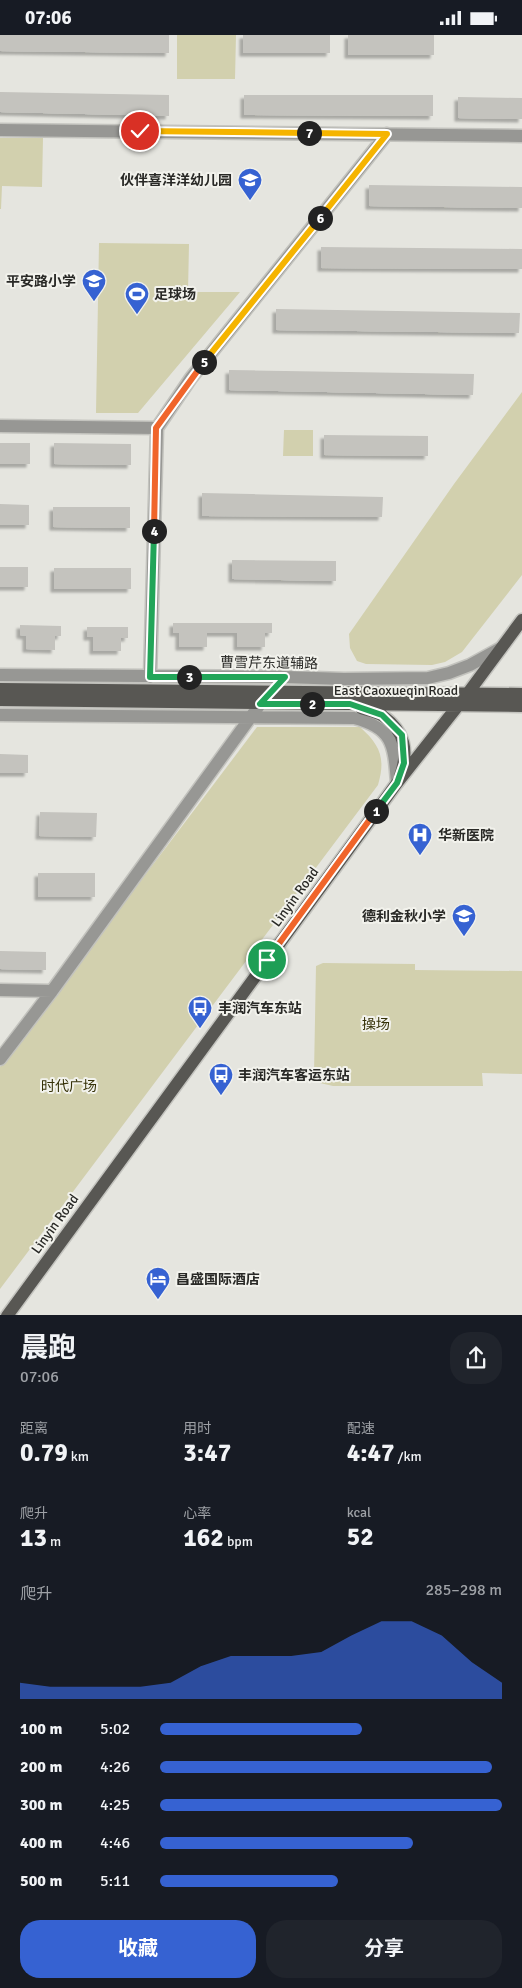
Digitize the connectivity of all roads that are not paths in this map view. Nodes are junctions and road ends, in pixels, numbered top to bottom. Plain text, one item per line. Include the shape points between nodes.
1 (0, 130) edge
2 (387, 134) junction
3 (522, 136) edge
4 (0, 426) edge
5 (156, 428) junction
6 (522, 620) edge
7 (501, 648) junction
8 (0, 675) edge
9 (150, 677) junction
10 (285, 677) junction
11 (0, 689) edge
12 (269, 693) junction
13 (468, 693) junction
14 (522, 694) edge
15 (0, 699) edge
16 (260, 704) junction
17 (350, 704) junction
18 (458, 705) junction
19 (522, 707) edge
20 (0, 715) edge
21 (250, 718) junction
22 (397, 783) junction
23 (0, 990) edge
24 (52, 991) junction
25 (0, 1059) edge
26 (7, 1315) edge

1 - 2 street
2 - 3 street
2 - 5 street via 191,378
4 - 5 street
5 - 9 street
6 - 7 main road, Linyin Road
7 - 10 street, 曹雪芹东道辅路 via 470,665 428,678
7 - 13 main road, Linyin Road
8 - 9 street, 曹雪芹东道辅路
9 - 10 street, 曹雪芹东道辅路
10 - 12 street
11 - 12 main road, East Caoxueqin Road
12 - 13 main road, East Caoxueqin Road
12 - 16 street
13 - 14 main road, East Caoxueqin Road
13 - 18 main road, Linyin Road
15 - 16 main road, East Caoxueqin Road
16 - 17 main road, East Caoxueqin Road
16 - 21 street
17 - 18 main road, East Caoxueqin Road
17 - 22 main road via 382,715 402,735 404,763
18 - 19 main road, East Caoxueqin Road
18 - 22 main road, Linyin Road
20 - 21 street
21 - 22 street via 354,718 368,722 380,728 390,739
21 - 24 street
22 - 26 main road, Linyin Road
23 - 24 street
24 - 25 street

